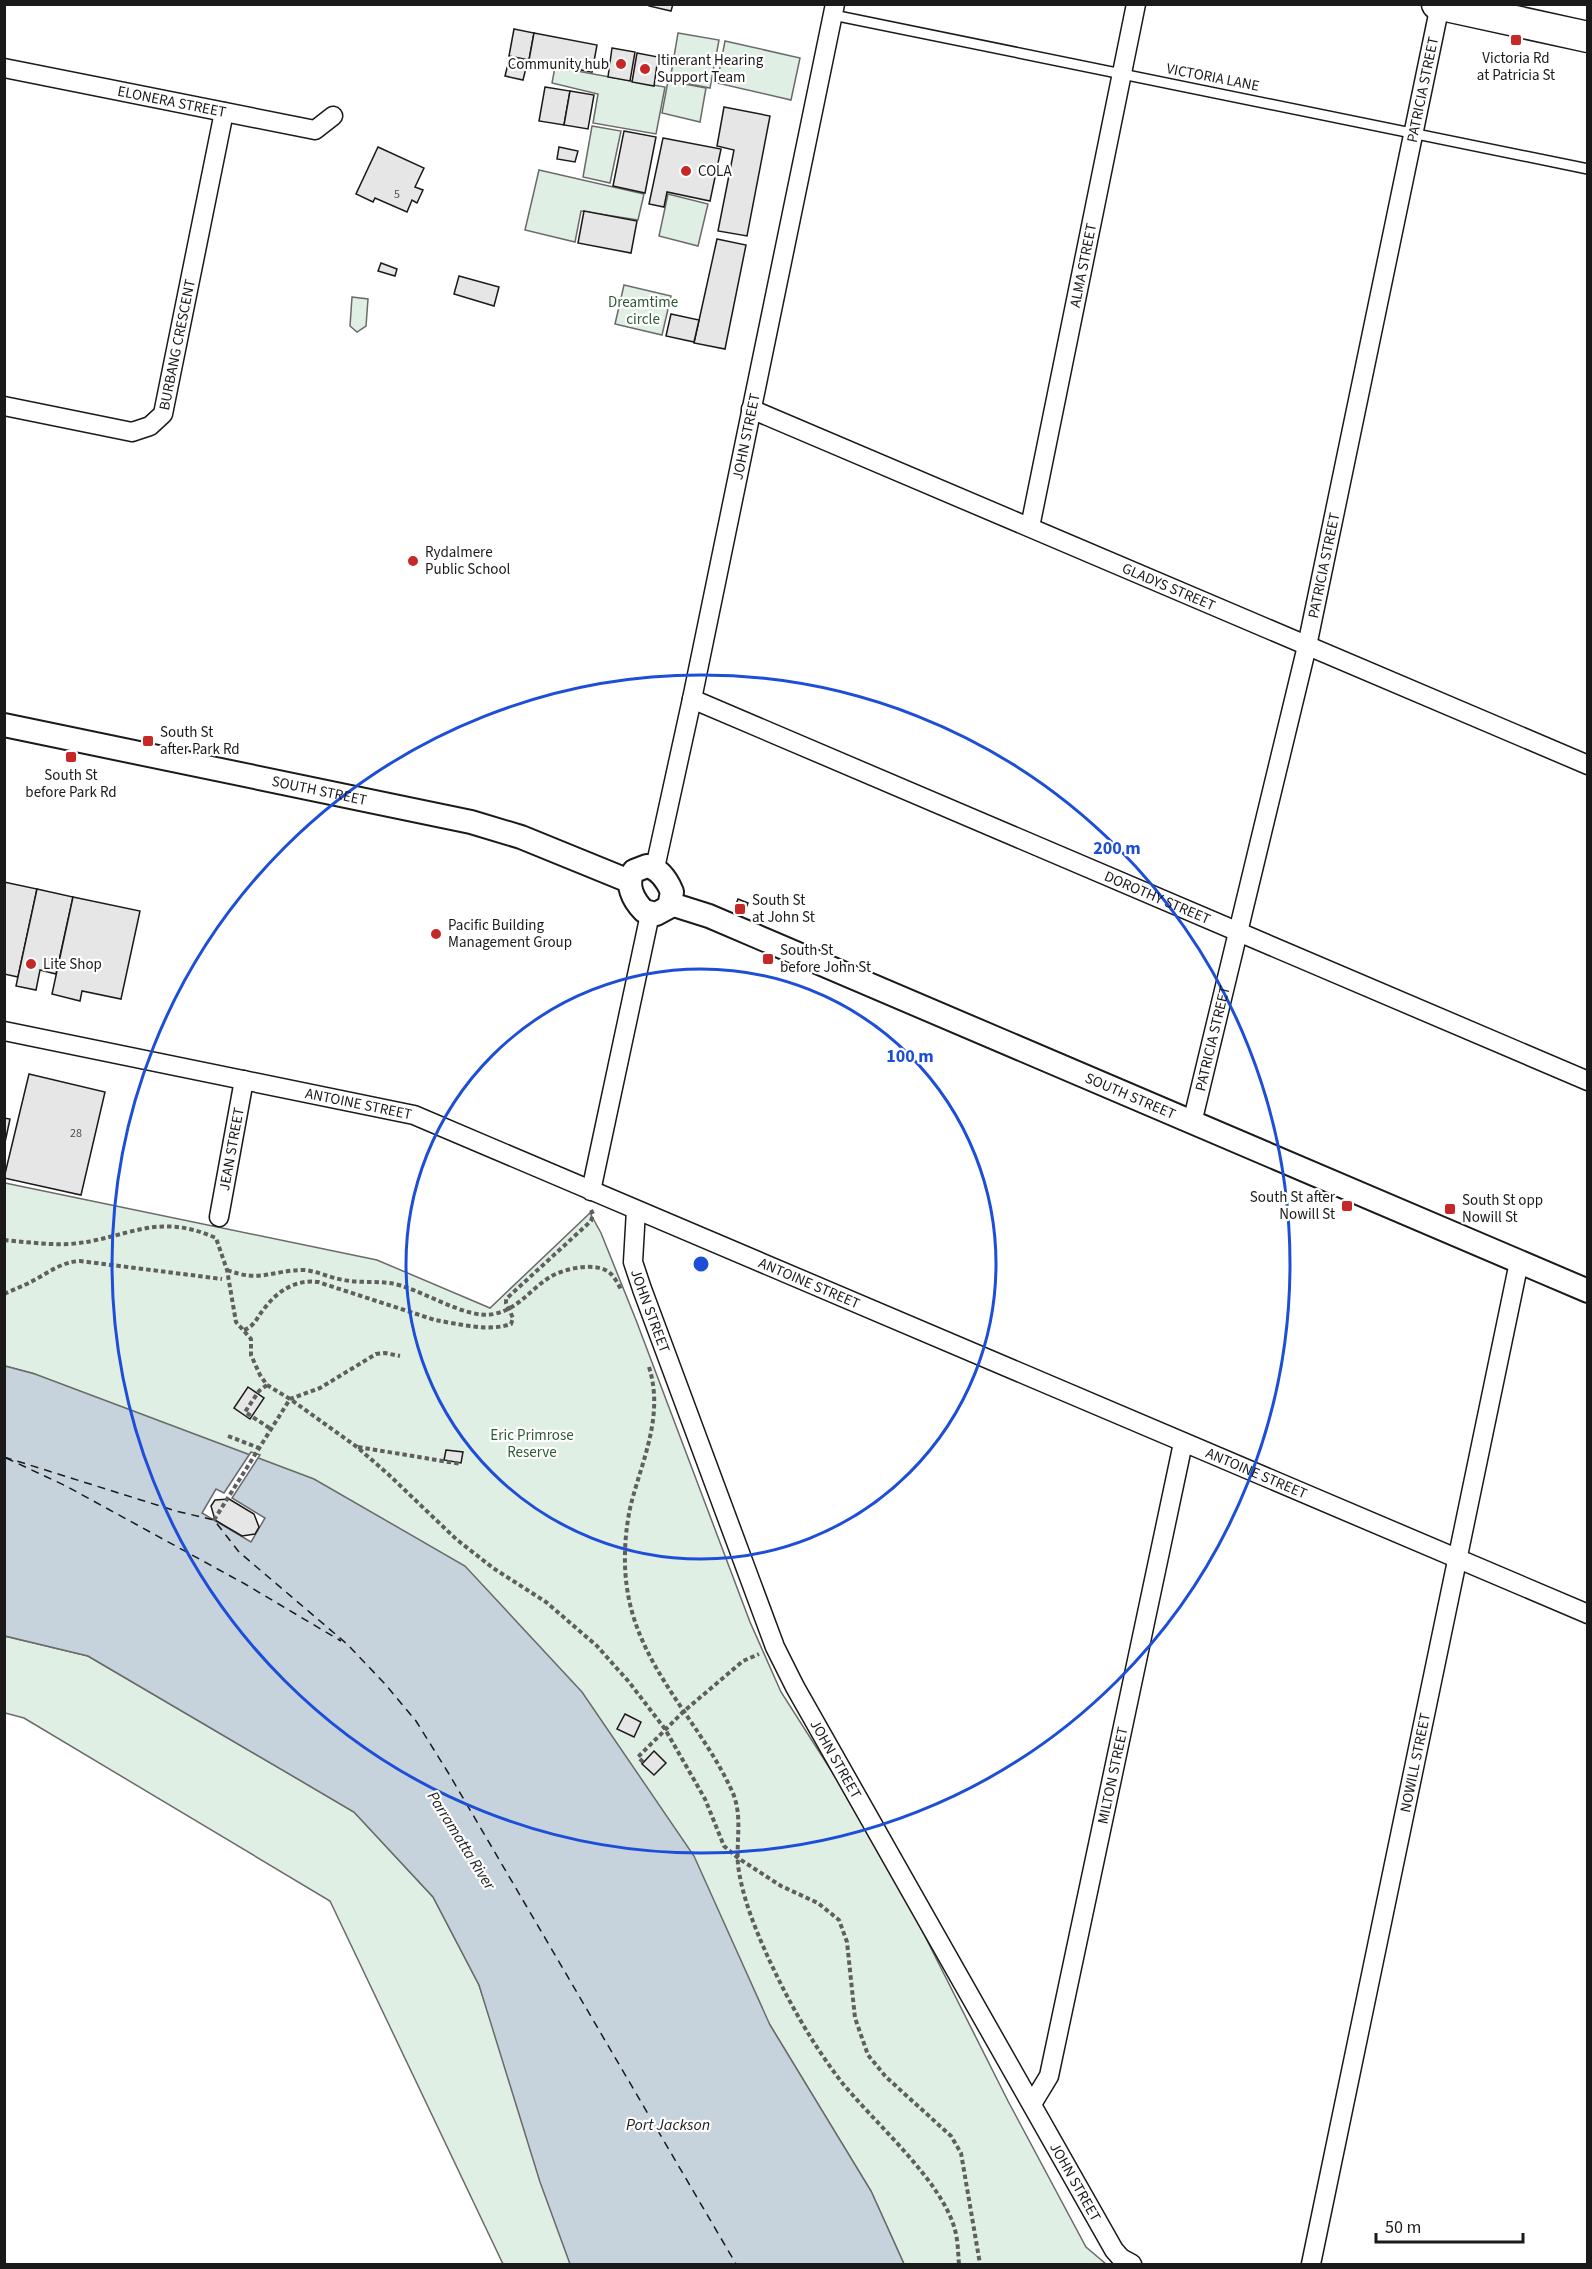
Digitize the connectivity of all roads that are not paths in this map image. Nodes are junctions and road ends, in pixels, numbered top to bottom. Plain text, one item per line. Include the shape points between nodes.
1 (1137, 4) edge
2 (1530, 4) edge
3 (1438, 5) edge
4 (834, 10) edge
5 (1587, 16) edge
6 (1587, 38) edge
7 (4, 68) edge
8 (1122, 74) junction
9 (224, 112) junction
10 (333, 116) dead end
11 (1413, 134) junction
12 (1587, 169) edge
13 (4, 406) edge
14 (751, 409) junction
15 (1030, 527) junction
16 (1307, 646) junction
17 (692, 699) junction
18 (4, 725) edge
19 (1587, 765) edge
20 (655, 868) junction
21 (629, 881) junction
22 (671, 904) junction
23 (650, 914) junction
24 (1237, 933) junction
25 (4, 1031) edge
26 (244, 1080) junction
27 (1587, 1082) edge
28 (1192, 1124) junction
29 (589, 1198) junction
30 (636, 1210) junction
31 (219, 1217) dead end
32 (1519, 1262) junction
33 (1587, 1291) edge
34 (1183, 1443) junction
35 (1457, 1560) junction
36 (1587, 1614) edge
37 (1032, 2103) junction
38 (1132, 2265) edge
39 (1311, 2265) edge

1 - 8 street, ALMA STREET
2 - 5 highway
3 - 6 highway
3 - 11 street, PATRICIA STREET
4 - 8 lane, VICTORIA LANE
4 - 14 street, JOHN STREET
7 - 9 street, ELONERA STREET
8 - 11 lane, VICTORIA LANE
8 - 15 street, ALMA STREET
9 - 10 street, ELONERA STREET via 315,130
9 - 13 street, BURBANG CRESCENT via 163,414 150,426 132,432
11 - 12 lane, VICTORIA LANE
11 - 16 street, PATRICIA STREET
14 - 15 street, GLADYS STREET
14 - 17 street, JOHN STREET
15 - 16 street, GLADYS STREET
16 - 19 street, GLADYS STREET
16 - 24 street, PATRICIA STREET
17 - 20 street, JOHN STREET
17 - 24 street, DOROTHY STREET
18 - 21 street, SOUTH STREET via 471,822 521,837
20 - 21 street via 638,868
20 - 22 street via 670,888
21 - 23 street via 639,906
22 - 23 street via 662,913
22 - 28 street, SOUTH STREET via 710,916
23 - 29 street
24 - 27 street, DOROTHY STREET
24 - 28 street, PATRICIA STREET
25 - 26 street, ANTOINE STREET
26 - 29 street, ANTOINE STREET via 414,1115
26 - 31 street, JEAN STREET
28 - 32 street, SOUTH STREET
29 - 30 street, ANTOINE STREET
30 - 34 street, ANTOINE STREET
30 - 37 street, JOHN STREET via 633,1262 775,1647
32 - 33 street, SOUTH STREET
32 - 35 street, NOWILL STREET
34 - 35 street, ANTOINE STREET
34 - 37 street, MILTON STREET via 1049,2076
35 - 36 street, ANTOINE STREET
35 - 39 street, NOWILL STREET
37 - 38 street, JOHN STREET via 1114,2250

